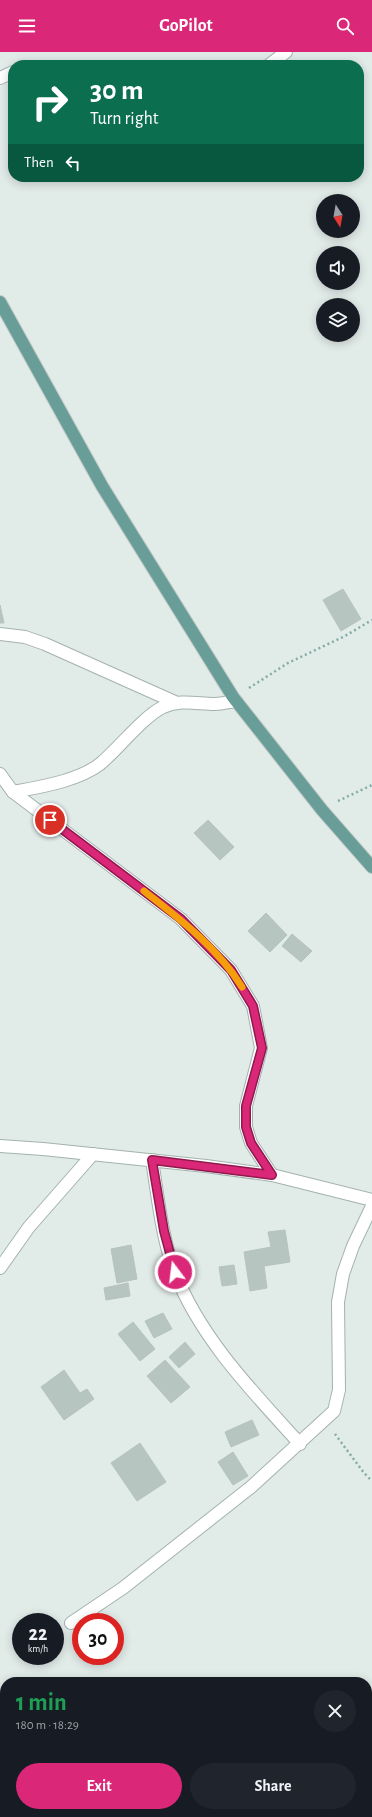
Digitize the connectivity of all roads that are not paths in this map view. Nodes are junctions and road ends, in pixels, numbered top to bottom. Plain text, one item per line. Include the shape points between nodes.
1 (286, 52) edge
2 (276, 60) edge
3 (0, 302) edge
4 (0, 634) edge
5 (234, 699) junction
6 (177, 703) junction
7 (0, 774) edge
8 (13, 792) junction
9 (372, 867) edge
10 (0, 1146) edge
11 (94, 1154) junction
12 (152, 1160) junction
13 (272, 1175) junction
14 (372, 1200) edge
15 (372, 1206) edge
16 (0, 1268) edge
17 (300, 1444) junction
18 (70, 1623) dead end

1 - 2 street
3 - 5 main road via 102,486
4 - 6 street via 25,637 45,644
5 - 6 street via 215,704
5 - 9 main road via 322,810
6 - 8 street via 162,708 150,716 98,765 85,773 46,786
7 - 8 street
8 - 13 street via 181,919 231,970 253,1006 262,1048 246,1106 246,1127 251,1143
10 - 11 street
11 - 12 street
11 - 16 street via 29,1227
12 - 13 street
12 - 17 street via 164,1231 175,1272 187,1300 220,1350
13 - 14 street
15 - 17 street via 343,1274 338,1302 339,1390 334,1411
17 - 18 street via 251,1487 123,1588

